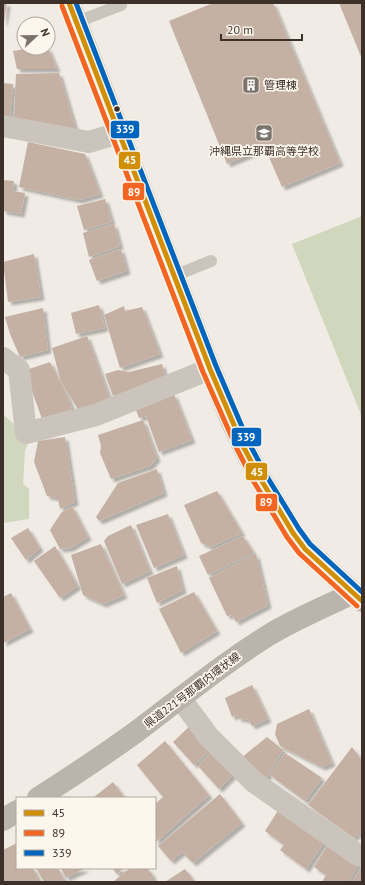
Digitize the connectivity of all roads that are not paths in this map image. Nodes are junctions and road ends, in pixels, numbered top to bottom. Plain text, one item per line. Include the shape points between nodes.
1 (121, 5) dead end
2 (73, 12) edge
3 (3, 126) edge
4 (119, 133) junction
5 (211, 261) dead end
6 (174, 276) junction
7 (3, 358) edge
8 (210, 370) junction
9 (357, 597) edge
10 (180, 698) junction
11 (40, 797) edge
12 (16, 812) edge
13 (3, 820) edge
14 (358, 855) dead end

1 - 2 lane
2 - 4 main road
3 - 4 street via 89,142
4 - 6 main road
5 - 6 lane
6 - 8 main road
7 - 8 street via 19,370 26,433 96,415
8 - 9 main road via 243,446 293,533 305,549
9 - 10 main road, 県道221号那覇内環状線 via 289,624 269,635 227,662
10 - 11 main road, 県道221号那覇内環状線 via 94,762
10 - 14 street via 209,737 254,782
12 - 13 main road

